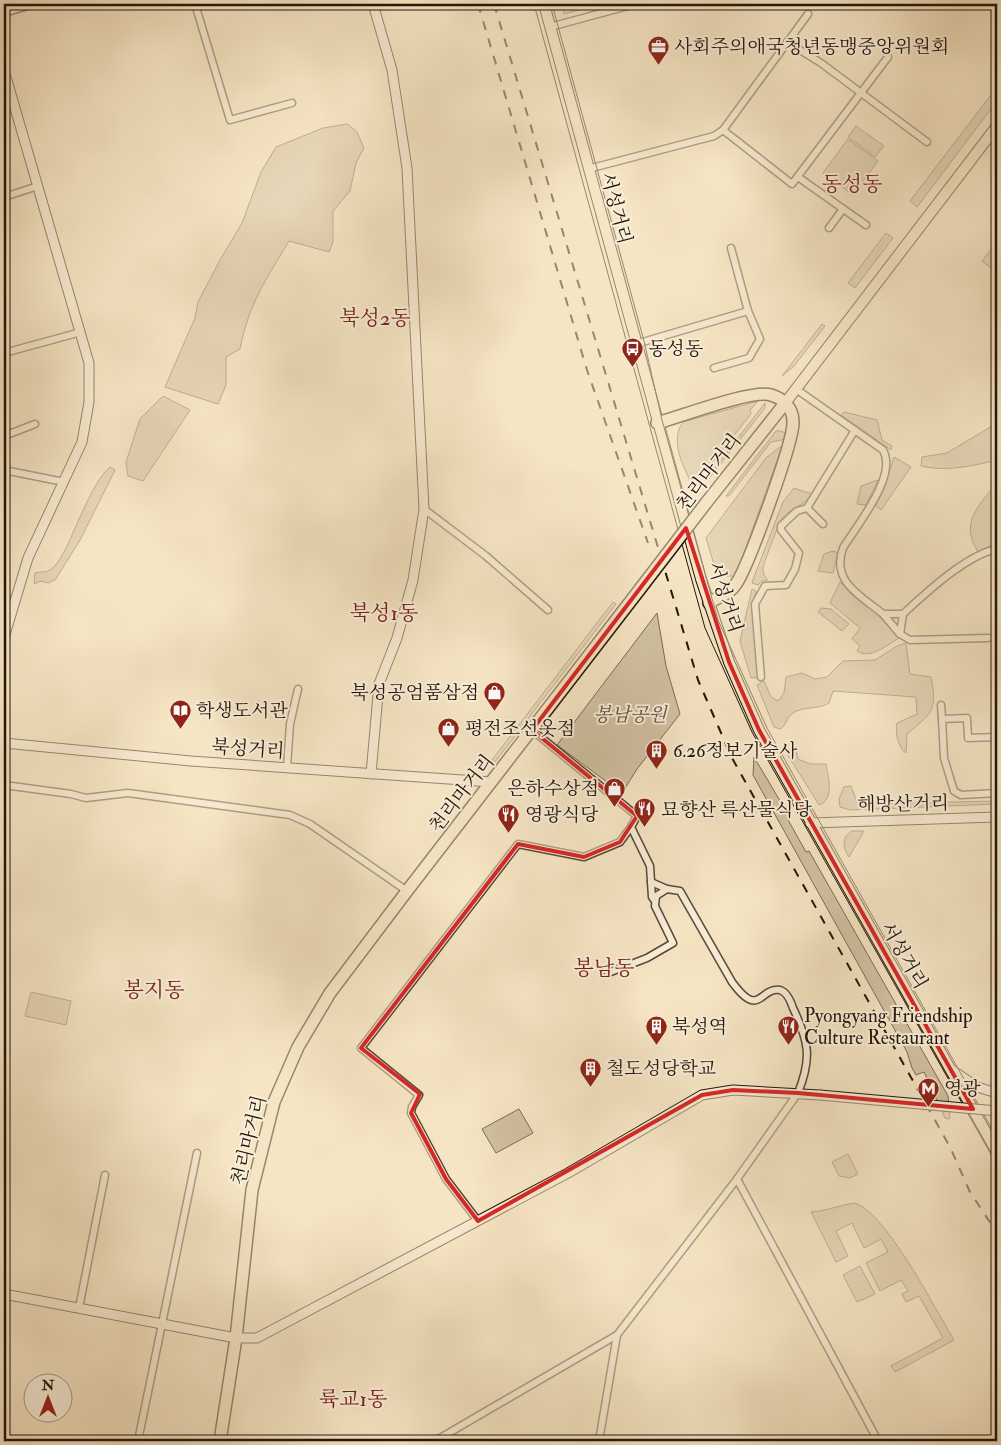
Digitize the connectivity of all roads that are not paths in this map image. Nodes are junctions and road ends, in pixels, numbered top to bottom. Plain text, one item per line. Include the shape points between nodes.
1 (28, 4) edge
2 (195, 4) edge
3 (373, 4) edge
4 (544, 4) edge
5 (635, 4) edge
6 (4, 11) edge
7 (808, 14) dead end
8 (550, 27) junction
9 (787, 42) junction
10 (888, 57) dead end
11 (6, 77) dead end
12 (861, 93) junction
13 (292, 103) dead end
14 (997, 126) edge
15 (723, 130) junction
16 (927, 142) dead end
17 (588, 169) junction
18 (798, 177) junction
19 (38, 186) junction
20 (4, 197) edge
21 (843, 209) junction
22 (866, 225) dead end
23 (829, 228) dead end
24 (731, 248) dead end
25 (748, 311) junction
26 (81, 332) junction
27 (636, 344) junction
28 (4, 353) edge
29 (714, 368) dead end
30 (796, 389) junction
31 (786, 402) junction
32 (657, 423) junction
33 (35, 424) dead end
34 (855, 430) junction
35 (4, 436) edge
36 (4, 470) edge
37 (64, 482) junction
38 (807, 508) junction
39 (424, 509) junction
40 (823, 524) dead end
41 (997, 547) edge
42 (708, 603) junction
43 (548, 610) dead end
44 (883, 614) junction
45 (903, 614) junction
46 (900, 634) junction
47 (4, 638) edge
48 (988, 638) dead end
49 (761, 677) dead end
50 (298, 690) dead end
51 (941, 705) dead end
52 (942, 719) junction
53 (532, 730) junction
54 (997, 737) edge
55 (4, 743) edge
56 (287, 767) junction
57 (371, 774) junction
58 (491, 782) junction
59 (4, 785) edge
60 (997, 793) edge
61 (997, 817) edge
62 (810, 822) junction
63 (631, 827) junction
64 (651, 882) junction
65 (666, 889) junction
66 (407, 891) junction
67 (656, 902) junction
68 (608, 973) dead end
69 (945, 1061) junction
70 (798, 1093) junction
71 (997, 1093) edge
72 (997, 1111) edge
73 (997, 1152) edge
74 (197, 1153) dead end
75 (105, 1175) dead end
76 (738, 1179) junction
77 (478, 1221) junction
78 (4, 1294) edge
79 (79, 1308) junction
80 (162, 1324) junction
81 (617, 1336) junction
82 (236, 1338) junction
83 (138, 1441) edge
84 (220, 1441) edge
85 (435, 1441) edge
86 (600, 1441) edge
87 (878, 1441) edge

1 - 6 main road
2 - 13 street via 230,120
3 - 39 street via 392,70 408,168
4 - 8 main road, 서성거리
5 - 8 street
7 - 9 street
8 - 17 main road, 서성거리
9 - 12 street
9 - 15 street
10 - 12 street
11 - 19 street
12 - 16 street
12 - 18 street
14 - 30 main road, 천리마거리
15 - 17 street via 703,140
15 - 18 street via 792,184
17 - 27 main road, 서성거리
18 - 21 street
19 - 20 street
19 - 26 street
21 - 22 street
21 - 23 street
24 - 25 street
25 - 27 street
25 - 29 street via 760,339 749,358
26 - 28 street
26 - 37 street via 89,363 89,402 82,442
27 - 32 main road, 서성거리
30 - 31 main road, 천리마거리
30 - 34 street
31 - 32 highway via 770,394 750,396
31 - 42 highway via 794,424 744,568 730,591
31 - 53 highway, 천리마거리, bridge
32 - 42 main road, 서성거리
33 - 35 street
34 - 38 street
34 - 44 street via 883,450 887,468 884,481 843,548 840,571 844,582
36 - 37 street
37 - 47 street via 28,558
38 - 40 street
38 - 49 street via 797,511 781,526 799,553 795,569 786,585 765,586 755,604
39 - 43 street via 486,556
39 - 57 street via 413,580 397,638 379,684
41 - 45 street via 935,584
42 - 62 main road, 서성거리 via 743,696
44 - 45 street
44 - 46 street
45 - 46 street
46 - 48 street via 914,641
50 - 56 street via 290,724
51 - 52 street
52 - 54 street via 967,718 968,738
52 - 60 street via 944,758 954,791 961,795
53 - 58 highway, 천리마거리
53 - 63 street via 638,816
55 - 56 street, 북성거리
56 - 57 street, 북성거리
57 - 58 street, 북성거리
58 - 66 highway, 천리마거리
59 - 66 street via 86,798 128,793 290,814 310,824
61 - 62 street, 해방산거리
62 - 69 main road, 서성거리
63 - 64 street via 650,866
63 - 77 street via 620,842 584,857 518,844 361,1048 419,1095 411,1113 446,1179
64 - 65 street
64 - 67 street via 652,897
65 - 67 street via 656,896
65 - 70 street via 680,891 686,898 742,996 760,999 778,990 790,1001 802,1025 808,1053
66 - 82 highway, 천리마거리 via 313,1020 280,1088 265,1132 252,1190
67 - 68 street via 673,943 648,958
69 - 71 street via 954,1073 968,1082
69 - 73 main road, 서성거리
70 - 72 street, bridge
70 - 76 street
70 - 77 street via 733,1090 702,1095
74 - 80 street
75 - 79 street
76 - 81 street
76 - 87 street
77 - 82 street via 267,1335 251,1340
78 - 79 street
79 - 80 street
80 - 82 street
80 - 83 street
81 - 85 street
81 - 86 street
82 - 84 highway, 천리마거리

